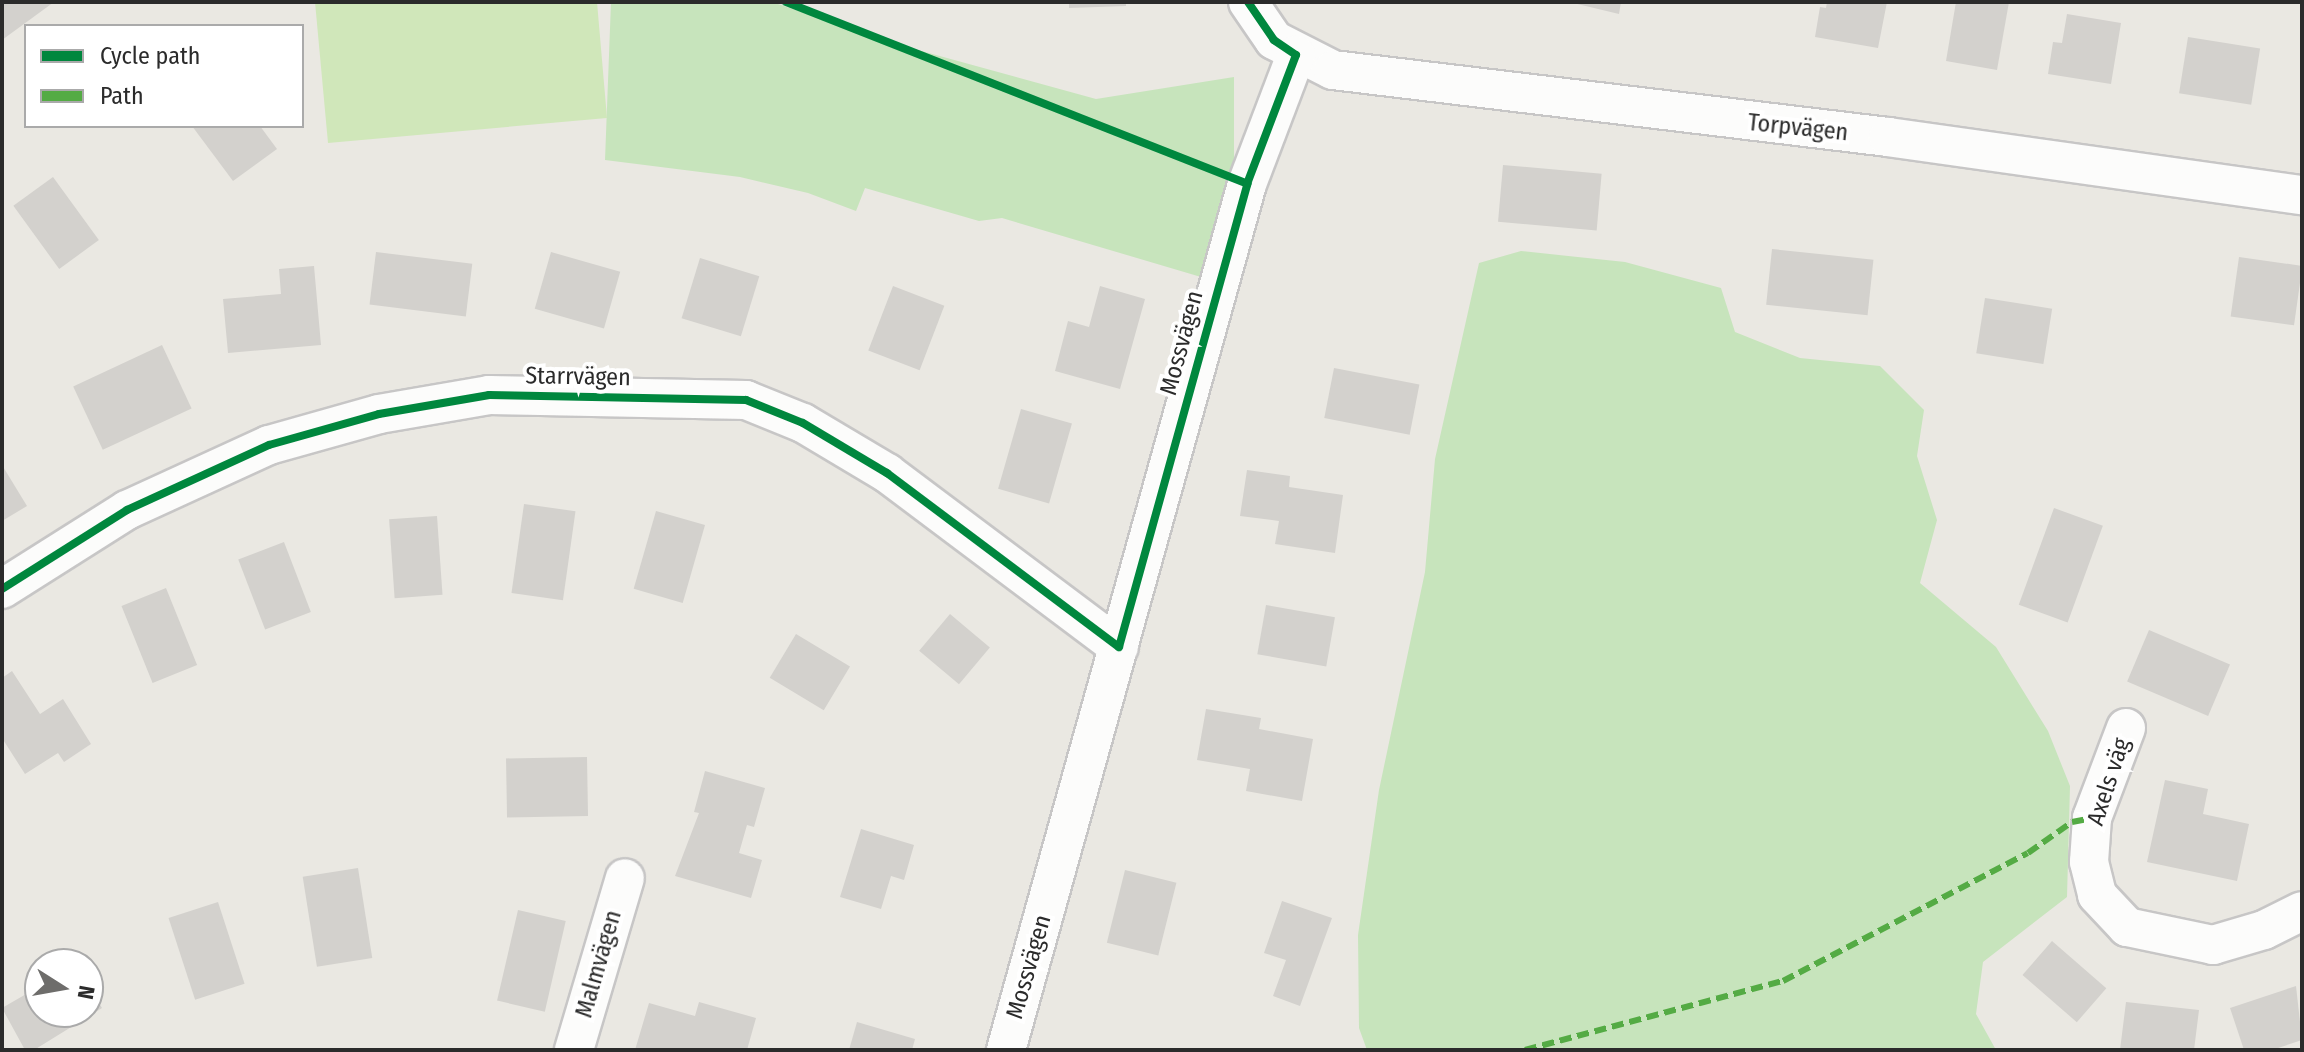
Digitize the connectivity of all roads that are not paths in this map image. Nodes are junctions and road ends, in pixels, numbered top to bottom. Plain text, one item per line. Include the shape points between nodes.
1 (1248, 2) edge
2 (1296, 55) junction
3 (2302, 195) edge
4 (2, 589) edge
5 (1119, 647) junction
6 (2126, 728) dead end
7 (625, 878) dead end
8 (2302, 911) edge
9 (574, 1050) edge
10 (1006, 1050) edge

1 - 2 street via 1274,40
2 - 3 street, Torpvägen via 1349,72 1888,137
2 - 5 street, Mossvägen via 1247,184
4 - 5 street, Starrvägen via 141,503 269,445 379,414 489,395 746,400 803,423 887,473
5 - 10 street, Mossvägen
6 - 8 street, Axels väg via 2092,818 2089,862 2097,895 2127,927 2213,945 2264,930
7 - 9 street, Malmvägen

